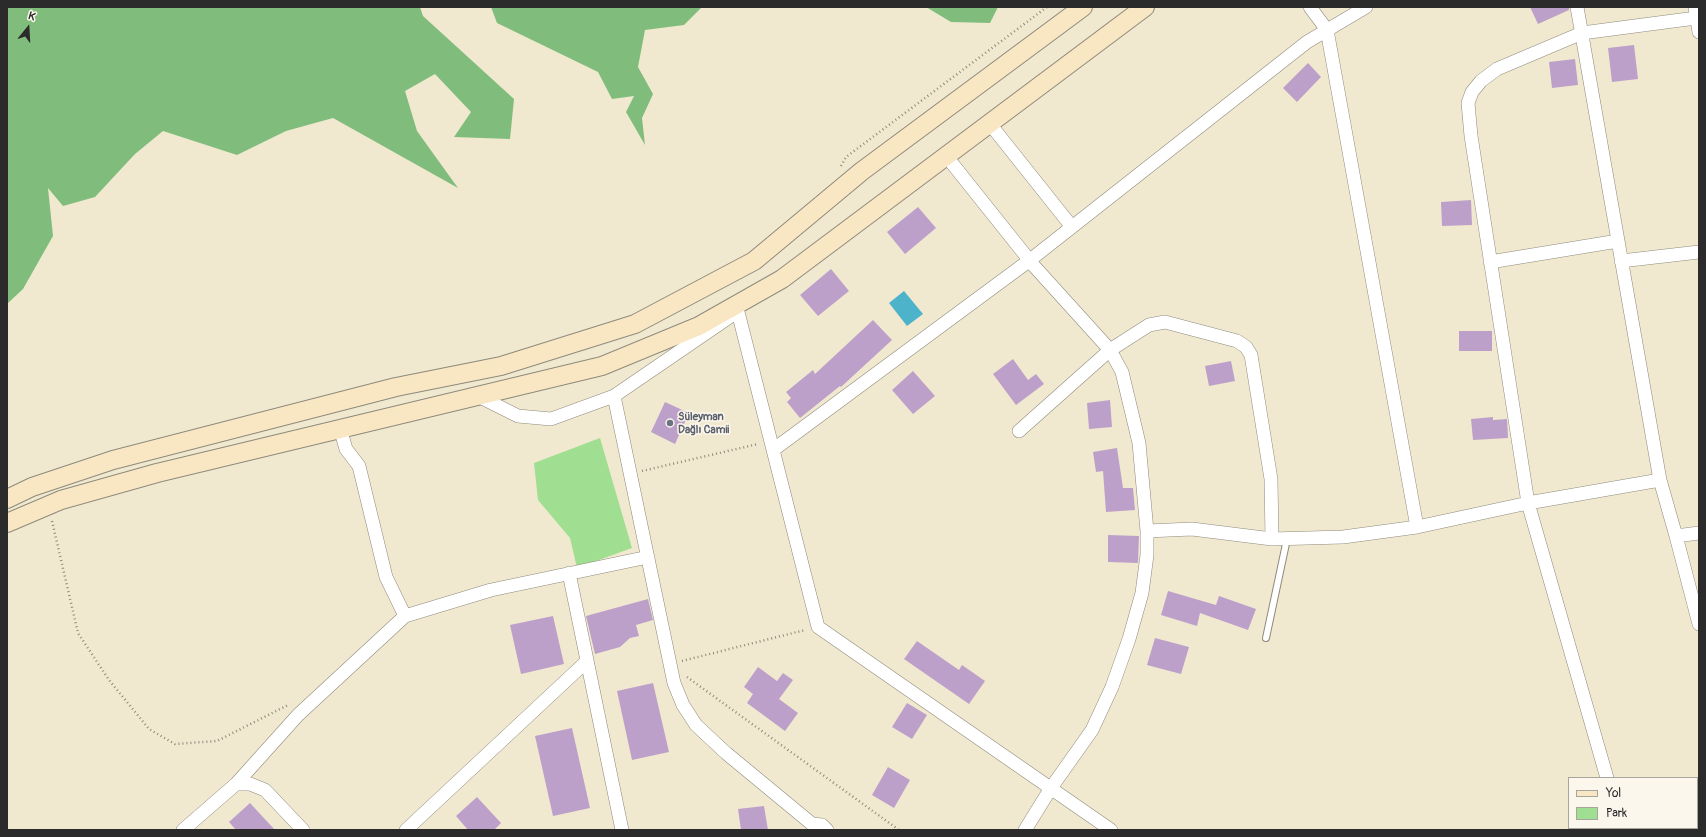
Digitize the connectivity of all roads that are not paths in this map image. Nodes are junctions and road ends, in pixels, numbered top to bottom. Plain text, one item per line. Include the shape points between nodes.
1 (1083, 7) edge
2 (1145, 7) edge
3 (1310, 7) edge
4 (1366, 7) edge
5 (1577, 7) edge
6 (1696, 12) edge
7 (1327, 30) junction
8 (1699, 32) edge
9 (1582, 33) junction
10 (990, 124) junction
11 (947, 157) junction
12 (1072, 227) junction
13 (1618, 241) junction
14 (1699, 252) edge
15 (1030, 260) junction
16 (1621, 261) junction
17 (1490, 262) junction
18 (782, 279) junction
19 (738, 312) junction
20 (1110, 350) junction
21 (478, 396) junction
22 (614, 396) junction
23 (340, 428) junction
24 (1019, 431) dead end
25 (772, 446) junction
26 (1660, 480) junction
27 (7, 499) edge
28 (1528, 503) junction
29 (7, 523) edge
30 (1418, 527) junction
31 (1147, 531) junction
32 (1699, 532) edge
33 (1676, 536) junction
34 (1287, 539) junction
35 (1272, 540) junction
36 (648, 557) junction
37 (570, 574) junction
38 (405, 616) junction
39 (1699, 624) edge
40 (1266, 638) dead end
41 (587, 661) junction
42 (1607, 777) edge
43 (236, 784) junction
44 (1051, 788) junction
45 (183, 830) edge
46 (303, 830) edge
47 (406, 830) edge
48 (622, 830) edge
49 (827, 830) edge
50 (1025, 830) edge
51 (1111, 830) edge

1 - 27 main road via 862,171 754,261 635,324 501,366 396,387 113,460 32,487
2 - 10 main road
3 - 7 street
4 - 7 street
5 - 9 street
6 - 8 street
6 - 9 street
7 - 12 street via 1307,42
7 - 30 street
9 - 13 street
9 - 17 street via 1498,69 1481,81 1472,92 1468,103 1468,119
10 - 11 main road
10 - 12 street
11 - 15 street
11 - 18 main road
12 - 15 street
13 - 16 street
13 - 17 street
14 - 16 street
15 - 20 street
15 - 25 street
16 - 26 street
17 - 28 street
18 - 19 street
18 - 21 main road via 700,326 602,366
19 - 22 street
19 - 25 street
20 - 24 street
20 - 31 street via 1122,372 1139,443
20 - 35 street via 1149,326 1165,322 1237,341 1246,347 1251,355 1271,479
21 - 22 street via 518,416 551,419
21 - 23 main road
22 - 36 street
23 - 29 main road via 157,473 61,500
23 - 38 street via 346,449 359,466 386,577
25 - 44 street via 818,627
26 - 28 street
26 - 33 street
28 - 30 street
28 - 42 street
30 - 34 street via 1343,537
31 - 35 street via 1192,529
31 - 44 street via 1142,593 1112,687 1092,730
32 - 33 street
33 - 39 street
34 - 35 street
34 - 40 lane
36 - 37 street
36 - 49 street via 674,683 683,705 696,725 812,824
37 - 38 street via 491,590
37 - 41 street
38 - 43 street via 298,715
41 - 47 street
41 - 48 street
43 - 45 street
43 - 46 street via 250,784 265,790
44 - 50 street
44 - 51 street

